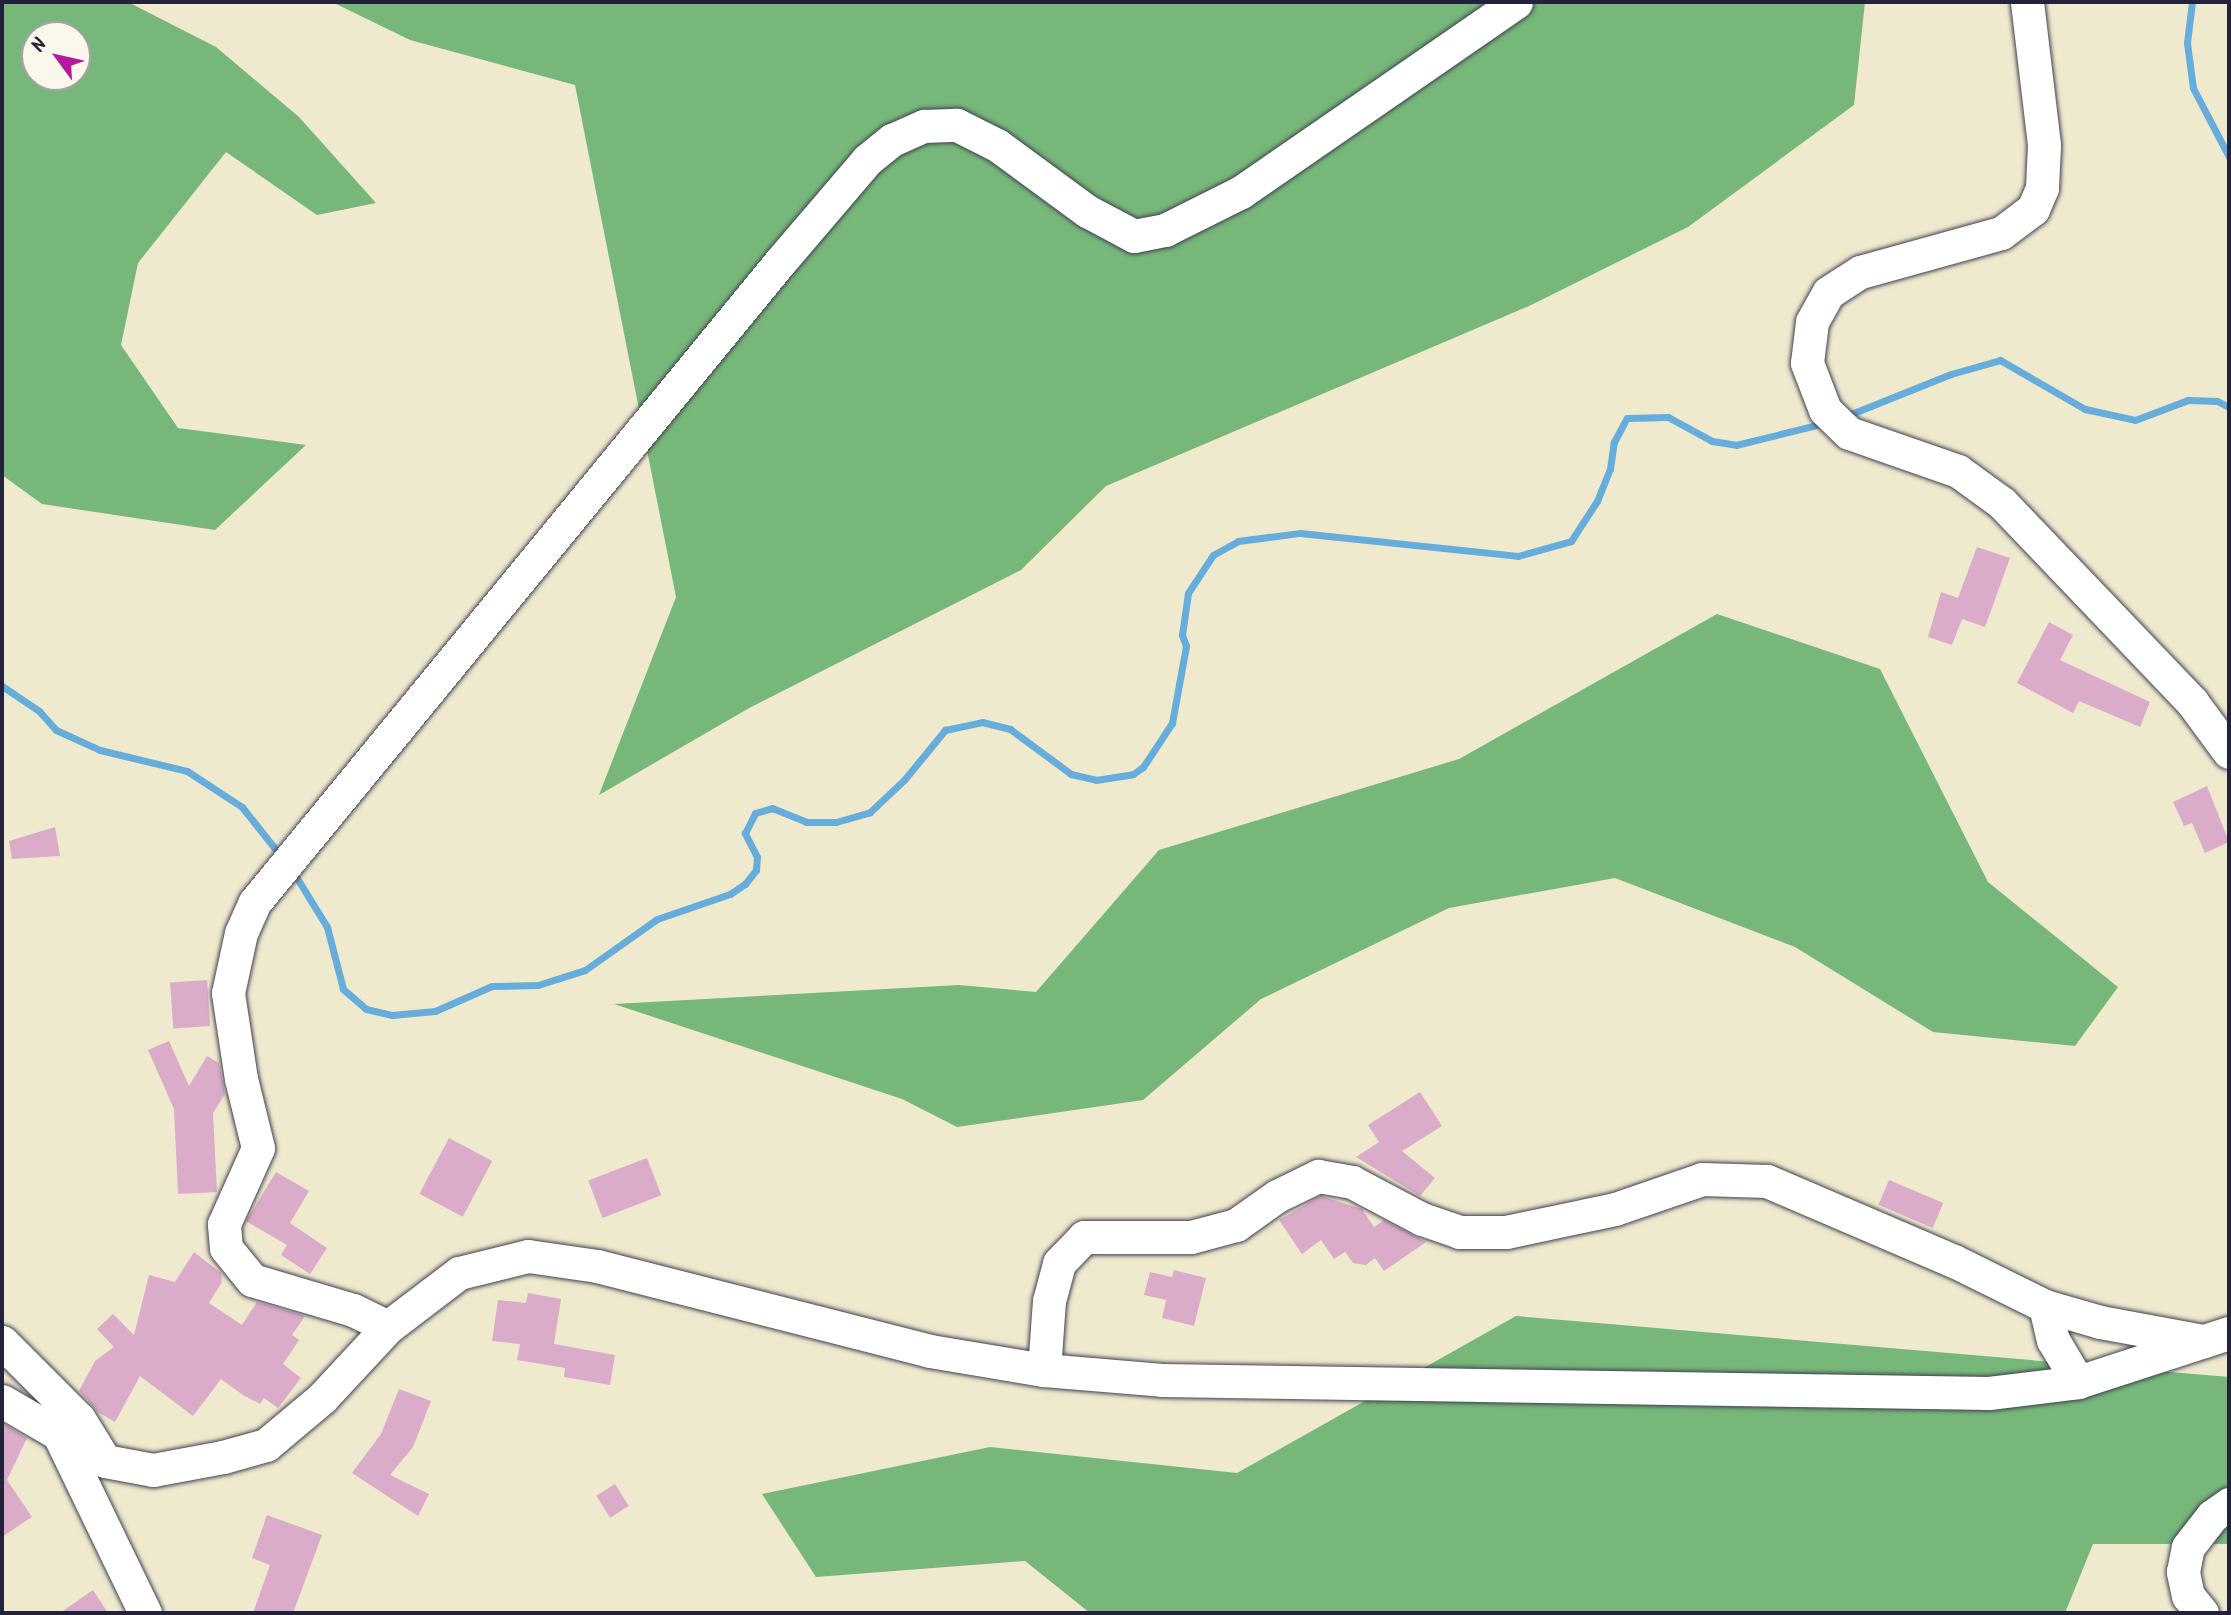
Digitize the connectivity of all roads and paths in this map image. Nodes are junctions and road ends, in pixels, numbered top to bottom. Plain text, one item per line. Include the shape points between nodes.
1 (1516, 2) edge
2 (2027, 2) edge
3 (2229, 752) edge
4 (2045, 1306) junction
5 (388, 1327) junction
6 (2219, 1338) edge
7 (2, 1342) edge
8 (1044, 1370) junction
9 (2078, 1382) junction
10 (2, 1401) edge
11 (61, 1439) junction
12 (105, 1461) junction
13 (2229, 1504) edge
14 (145, 1613) edge
15 (2202, 1613) edge

1 - 5 street via 1241,192 1164,230 1134,236 1087,211 997,145 957,125 924,126 892,140 867,160 780,262 255,902 241,933 228,993 258,1149 224,1223 226,1248 252,1280 352,1310
2 - 3 street via 2044,145 2042,188 2034,209 2001,233 1860,272 1828,293 1812,322 1808,363 1825,410 1849,433 1958,471 2003,503 2192,702
4 - 6 street via 2100,1322
4 - 8 street via 1954,1261 1767,1181 1702,1179 1615,1209 1507,1232 1459,1232 1352,1182 1318,1176 1277,1196 1236,1225 1191,1237 1084,1237 1059,1263 1049,1301
4 - 9 street via 2053,1340
5 - 8 street via 459,1273 528,1256 597,1266 930,1351
5 - 12 street via 322,1398 266,1445 153,1470
6 - 9 street
7 - 12 street via 79,1419
8 - 9 street via 1162,1380 1851,1393 1989,1393
10 - 11 street
11 - 12 street
11 - 14 street
13 - 15 street via 2212,1516 2188,1547 2183,1572 2188,1597

